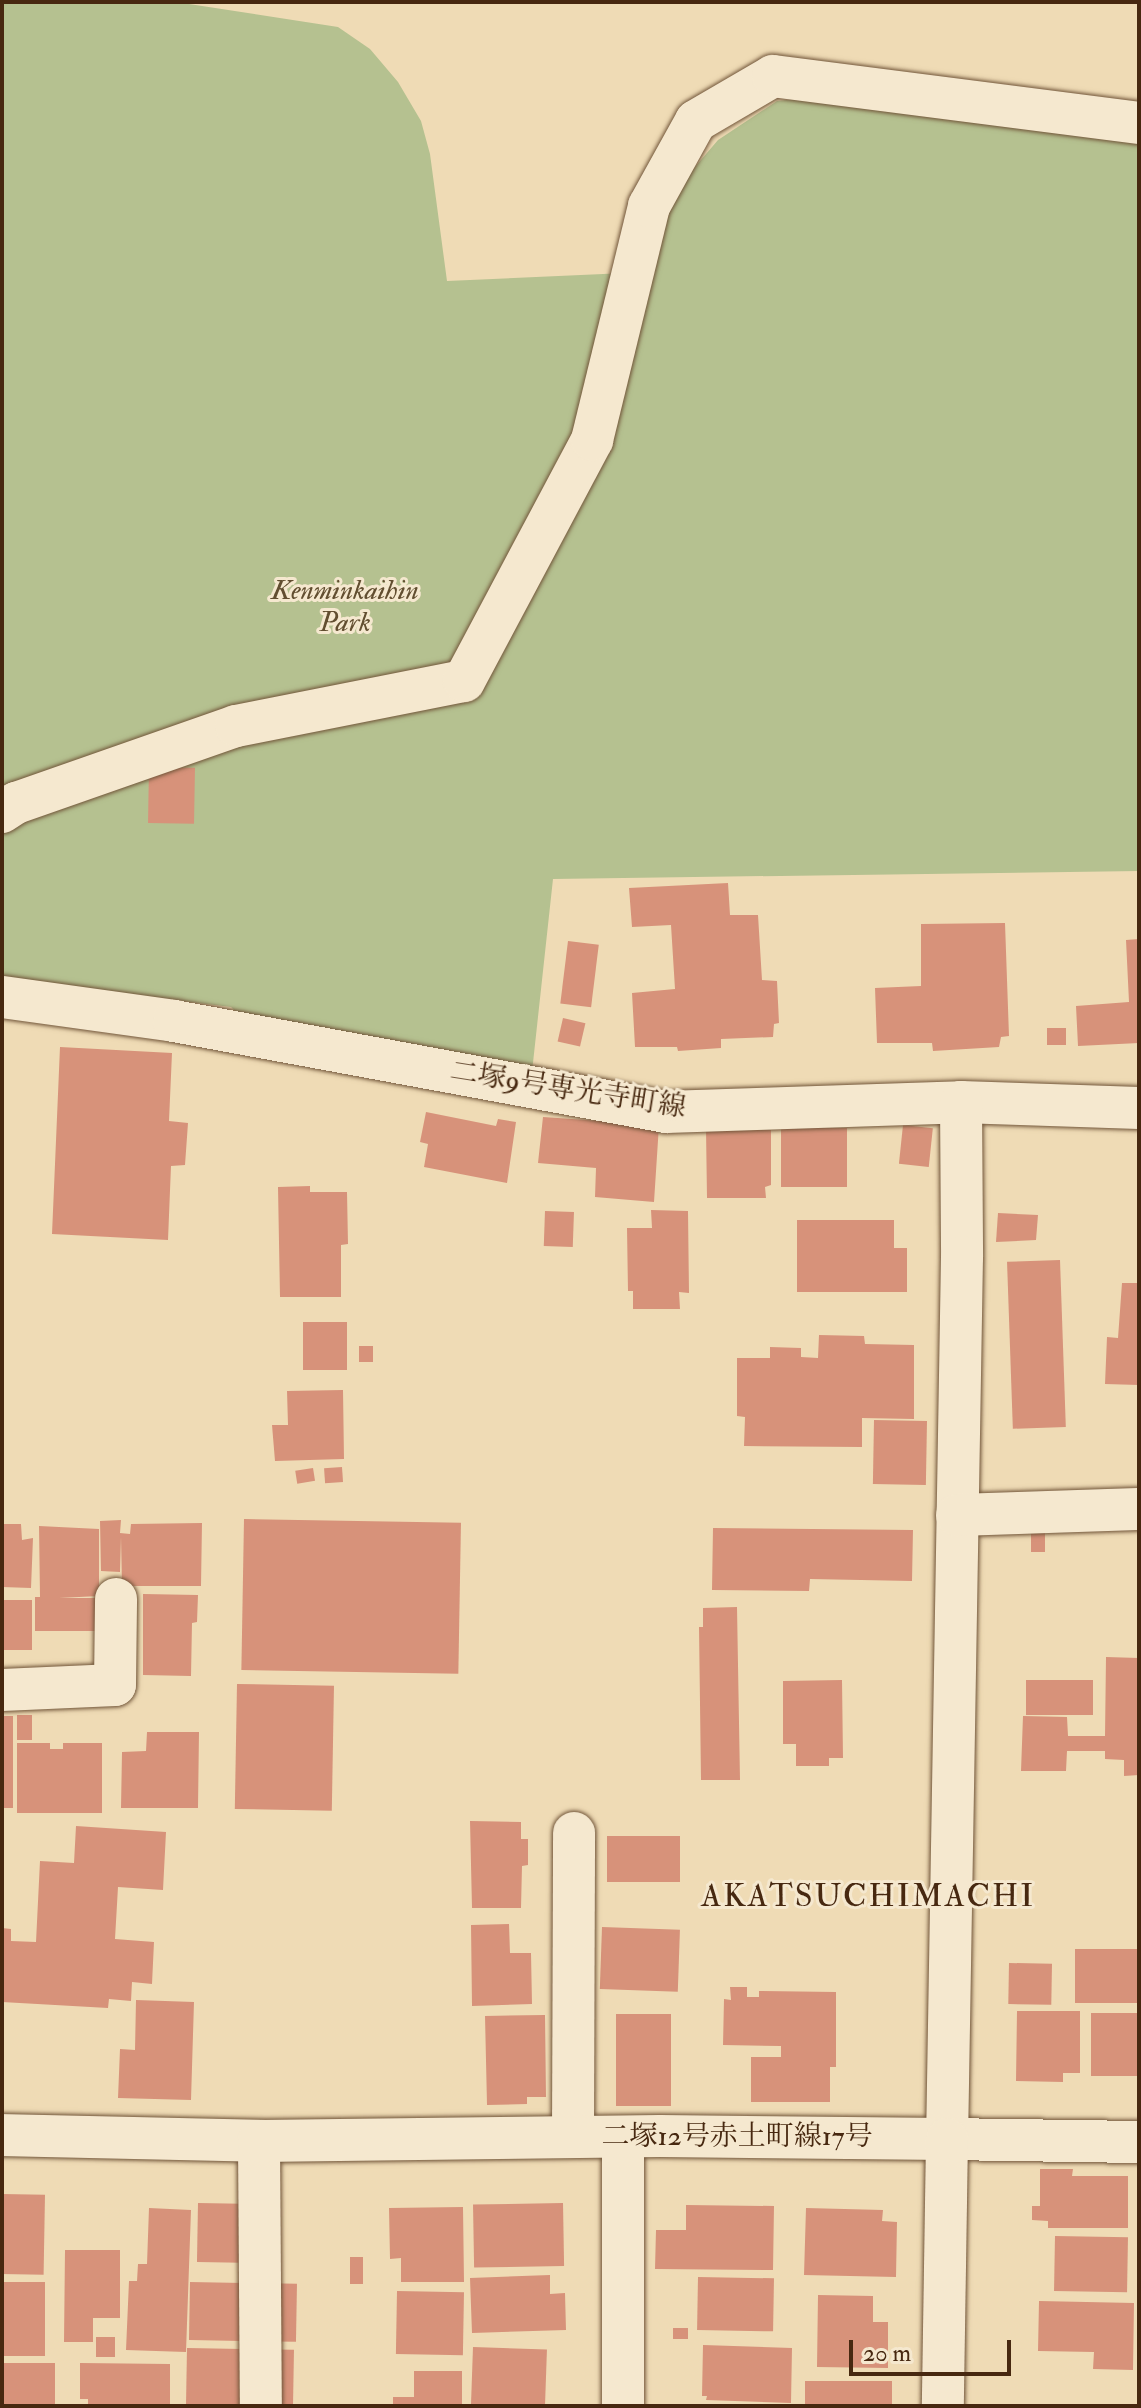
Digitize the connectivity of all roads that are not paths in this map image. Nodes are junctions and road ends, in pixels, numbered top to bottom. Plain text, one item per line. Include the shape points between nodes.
1 (1139, 123) edge
2 (2, 812) edge
3 (2, 997) edge
4 (961, 1102) junction
5 (1139, 1108) edge
6 (1139, 1509) edge
7 (957, 1515) junction
8 (116, 1599) dead end
9 (2, 1690) edge
10 (574, 1833) dead end
11 (2, 2135) edge
12 (573, 2136) junction
13 (623, 2137) junction
14 (947, 2139) junction
15 (259, 2141) junction
16 (1139, 2142) edge
17 (261, 2406) edge
18 (623, 2406) edge
19 (943, 2406) edge

1 - 2 street via 773,76 696,121 649,206 592,440 464,681 236,726
3 - 4 street, 二塚9号専光寺町線 via 174,1021 666,1112
4 - 5 street, 二塚9号専光寺町線
4 - 7 street
6 - 7 street
7 - 14 street
8 - 9 street via 115,1685
10 - 12 street
11 - 15 street, 二塚12号赤土町線17号
12 - 13 street, 二塚12号赤土町線17号
12 - 15 street, 二塚12号赤土町線17号
13 - 14 street, 二塚12号赤土町線17号
13 - 18 street
14 - 16 street, 二塚12号赤土町線17号
14 - 19 street
15 - 17 street

